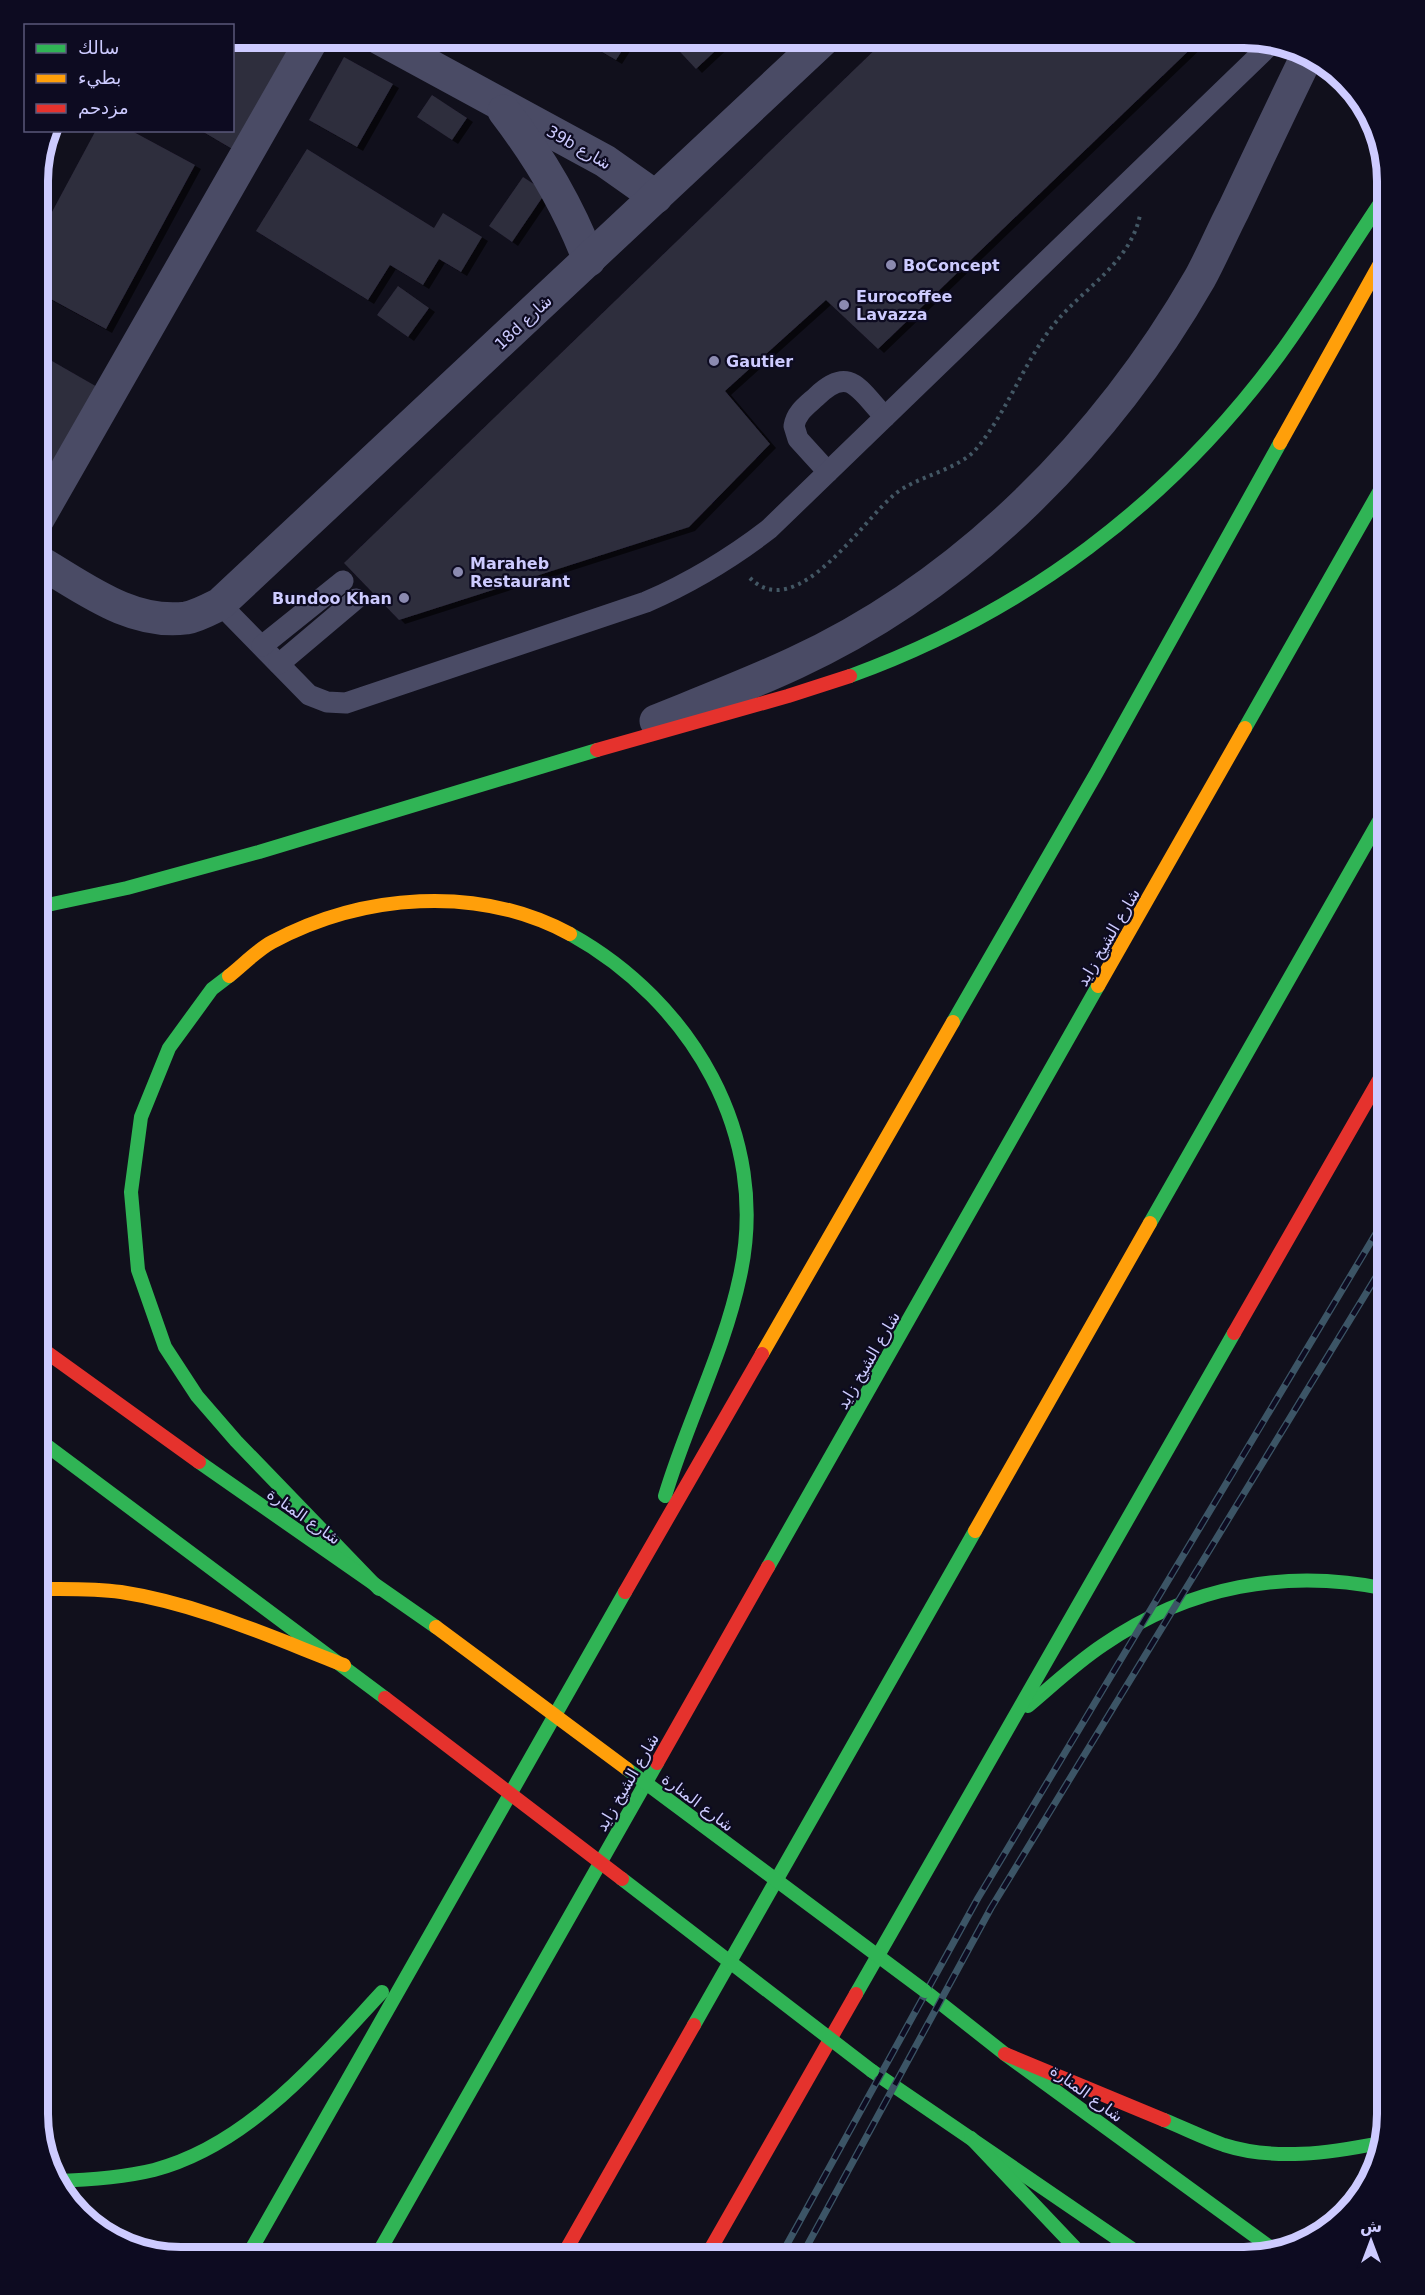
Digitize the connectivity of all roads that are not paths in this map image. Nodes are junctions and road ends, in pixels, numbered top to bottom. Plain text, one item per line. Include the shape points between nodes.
1 (307, 48) edge
2 (397, 48) edge
3 (814, 48) edge
4 (1265, 50) edge
5 (1304, 62) edge
6 (497, 102) junction
7 (656, 197) junction
8 (1377, 209) edge
9 (589, 261) junction
10 (1377, 271) edge
11 (885, 417) junction
12 (828, 472) junction
13 (1377, 497) edge
14 (48, 502) edge
15 (48, 567) edge
16 (343, 580) dead end
17 (356, 599) dead end
18 (220, 604) junction
19 (262, 646) junction
20 (279, 664) junction
21 (564, 759) junction
22 (1377, 826) edge
23 (48, 905) edge
24 (1377, 1085) edge
25 (48, 1353) edge
26 (48, 1446) edge
27 (654, 1540) junction
28 (1377, 1586) edge
29 (379, 1588) junction
30 (48, 1589) edge
31 (344, 1665) junction
32 (1013, 1719) junction
33 (422, 1948) junction
34 (1005, 2054) junction
35 (971, 2138) junction
36 (1373, 2144) edge
37 (66, 2181) edge
38 (1267, 2245) edge
39 (253, 2247) edge
40 (382, 2247) edge
41 (568, 2247) edge
42 (712, 2247) edge
43 (1074, 2247) edge
44 (1128, 2247) edge

1 - 14 street
2 - 6 street, 39b شارع
3 - 7 street, 18d شارع
4 - 11 lane
5 - 21 street via 1200,277 1151,357 1093,432 1028,500 957,562 879,616 797,663
6 - 7 street, 39b شارع via 605,161
6 - 9 street, 39b شارع via 550,176
7 - 9 street, 18d شارع
8 - 21 main road via 1264,375 1218,432 1112,532 1052,575 925,647 857,673
9 - 18 street, 18d شارع
10 - 27 main road via 1097,772
11 - 12 lane
11 - 12 lane via 848,382 833,382 813,400 795,420 795,434
12 - 20 lane via 769,529 731,558 690,583 646,602 346,703 327,702 309,695
13 - 40 main road, شارع الشيخ زايد
15 - 18 street, 18d شارع via 119,608 153,618 188,618
16 - 19 lane
17 - 20 lane
18 - 19 lane
19 - 20 lane
21 - 23 main road via 312,838
22 - 41 main road
24 - 32 main road
25 - 29 main road, شارع المنارة
26 - 31 main road
27 - 29 main road via 680,1446 728,1330 746,1242 746,1197 740,1153 728,1110 709,1068 685,1030 656,996 622,966 584,940 541,920 496,906 449,899 401,900 355,908 310,923 268,944 230,972 197,1005 171,1043 151,1085 130,1174 129,1220 135,1265 148,1310 167,1352 192,1390
27 - 33 main road
28 - 32 main road via 1308,1577 1254,1582 1206,1594 1160,1612 1117,1636
29 - 34 main road, شارع المنارة, bridge
30 - 31 main road via 103,1588 154,1596
31 - 35 main road, bridge via 872,2072
32 - 42 main road
33 - 37 main road via 307,2074 252,2121 189,2157 155,2169 120,2179
33 - 39 main road
34 - 36 main road via 1225,2145 1265,2153 1305,2154
34 - 38 main road, شارع المنارة
35 - 43 main road
35 - 44 main road

